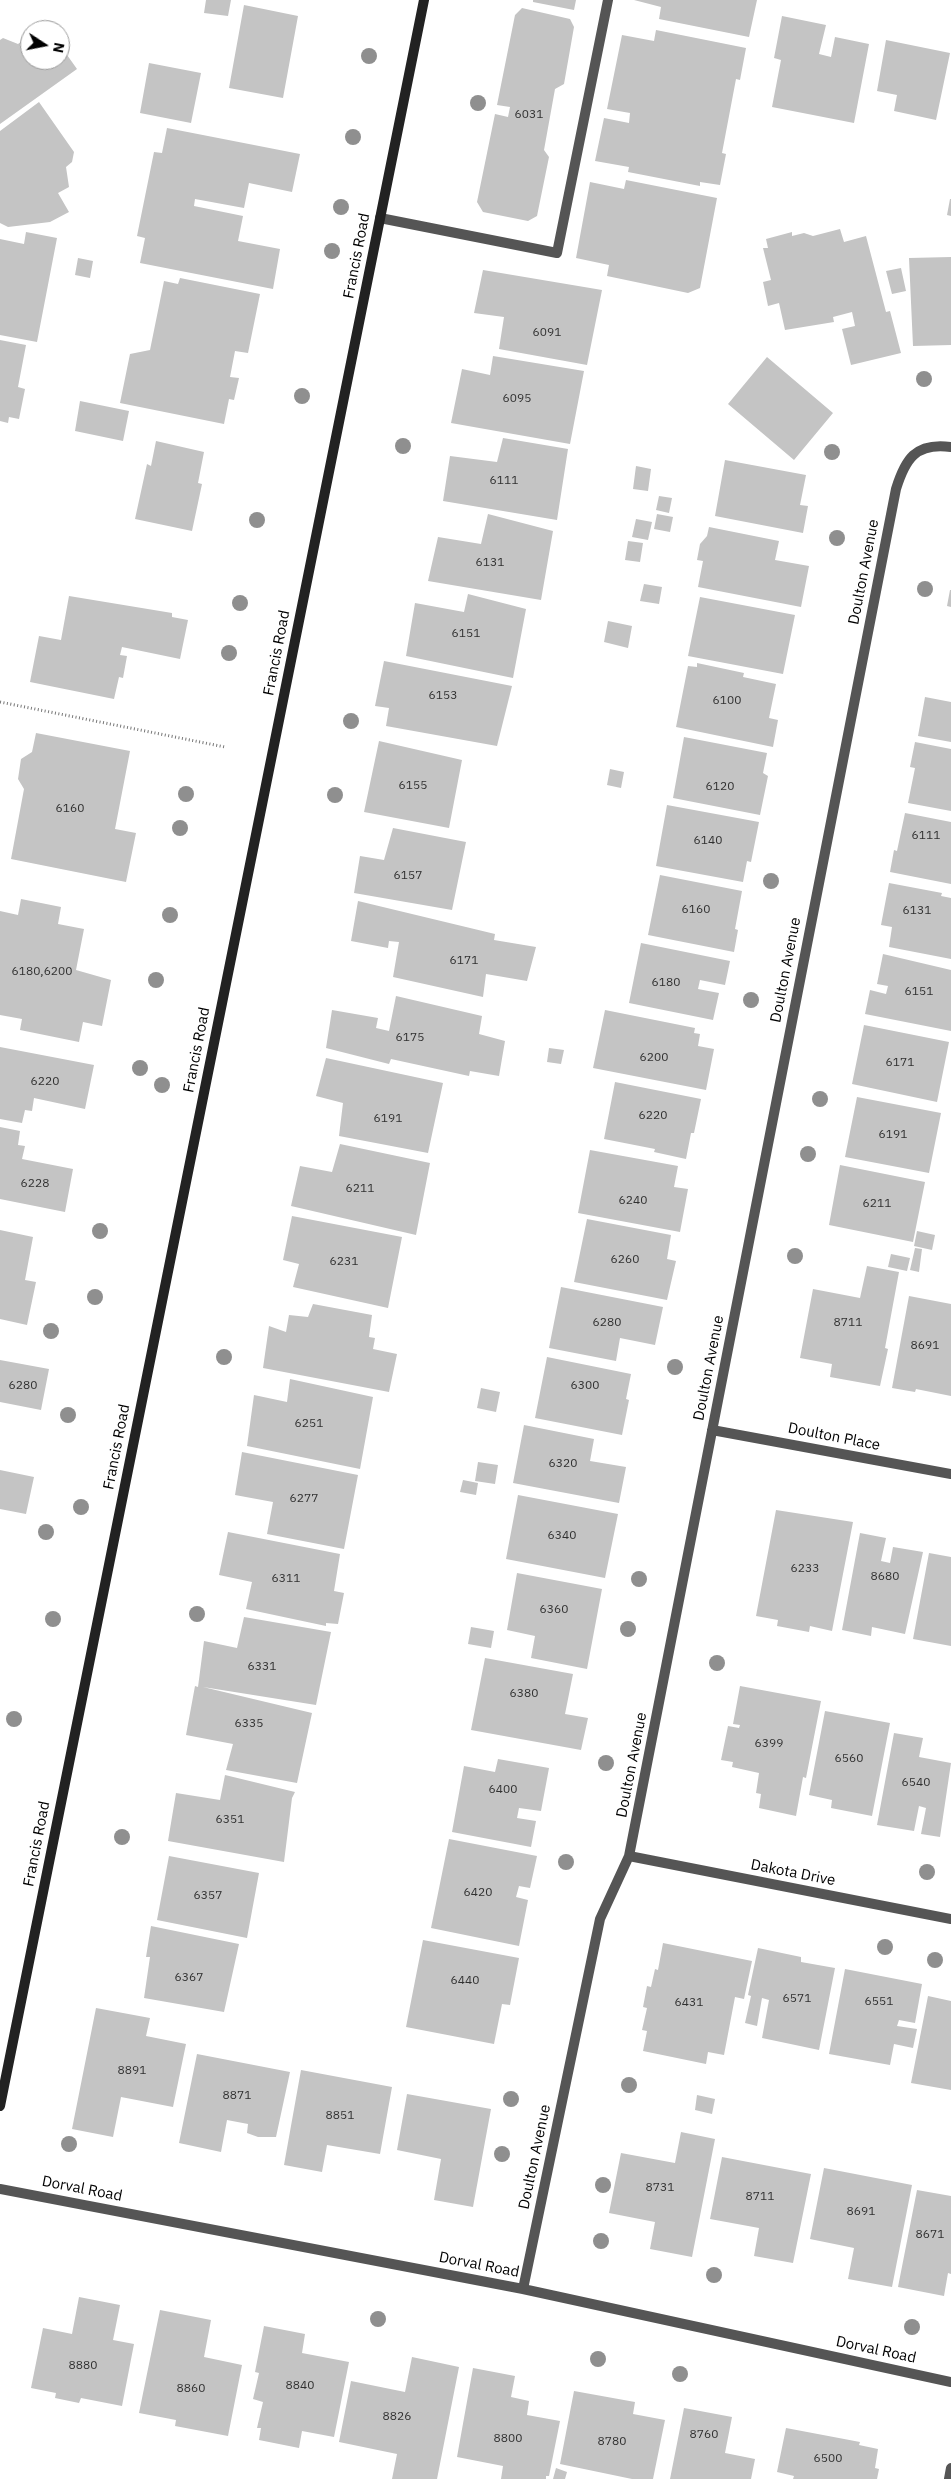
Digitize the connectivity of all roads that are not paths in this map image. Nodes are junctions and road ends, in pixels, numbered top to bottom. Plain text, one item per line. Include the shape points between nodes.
1 (424, 0) edge
2 (608, 0) edge
3 (380, 218) junction
4 (951, 447) edge
5 (712, 1430) junction
6 (951, 1474) edge
7 (629, 1856) junction
8 (951, 1919) edge
9 (0, 2106) edge
10 (0, 2188) edge
11 (523, 2289) junction
12 (951, 2382) edge
13 (951, 2468) edge
14 (949, 2479) edge

1 - 3 street, Francis Road
2 - 3 street via 557,253
3 - 9 street, Francis Road
4 - 5 street, Doulton Avenue via 930,448 907,460 892,508
5 - 6 street, Doulton Place
5 - 7 street, Doulton Avenue
7 - 8 street, Dakota Drive
7 - 11 street, Doulton Avenue via 600,1918
10 - 11 street, Dorval Road
11 - 12 street, Dorval Road
13 - 14 street

